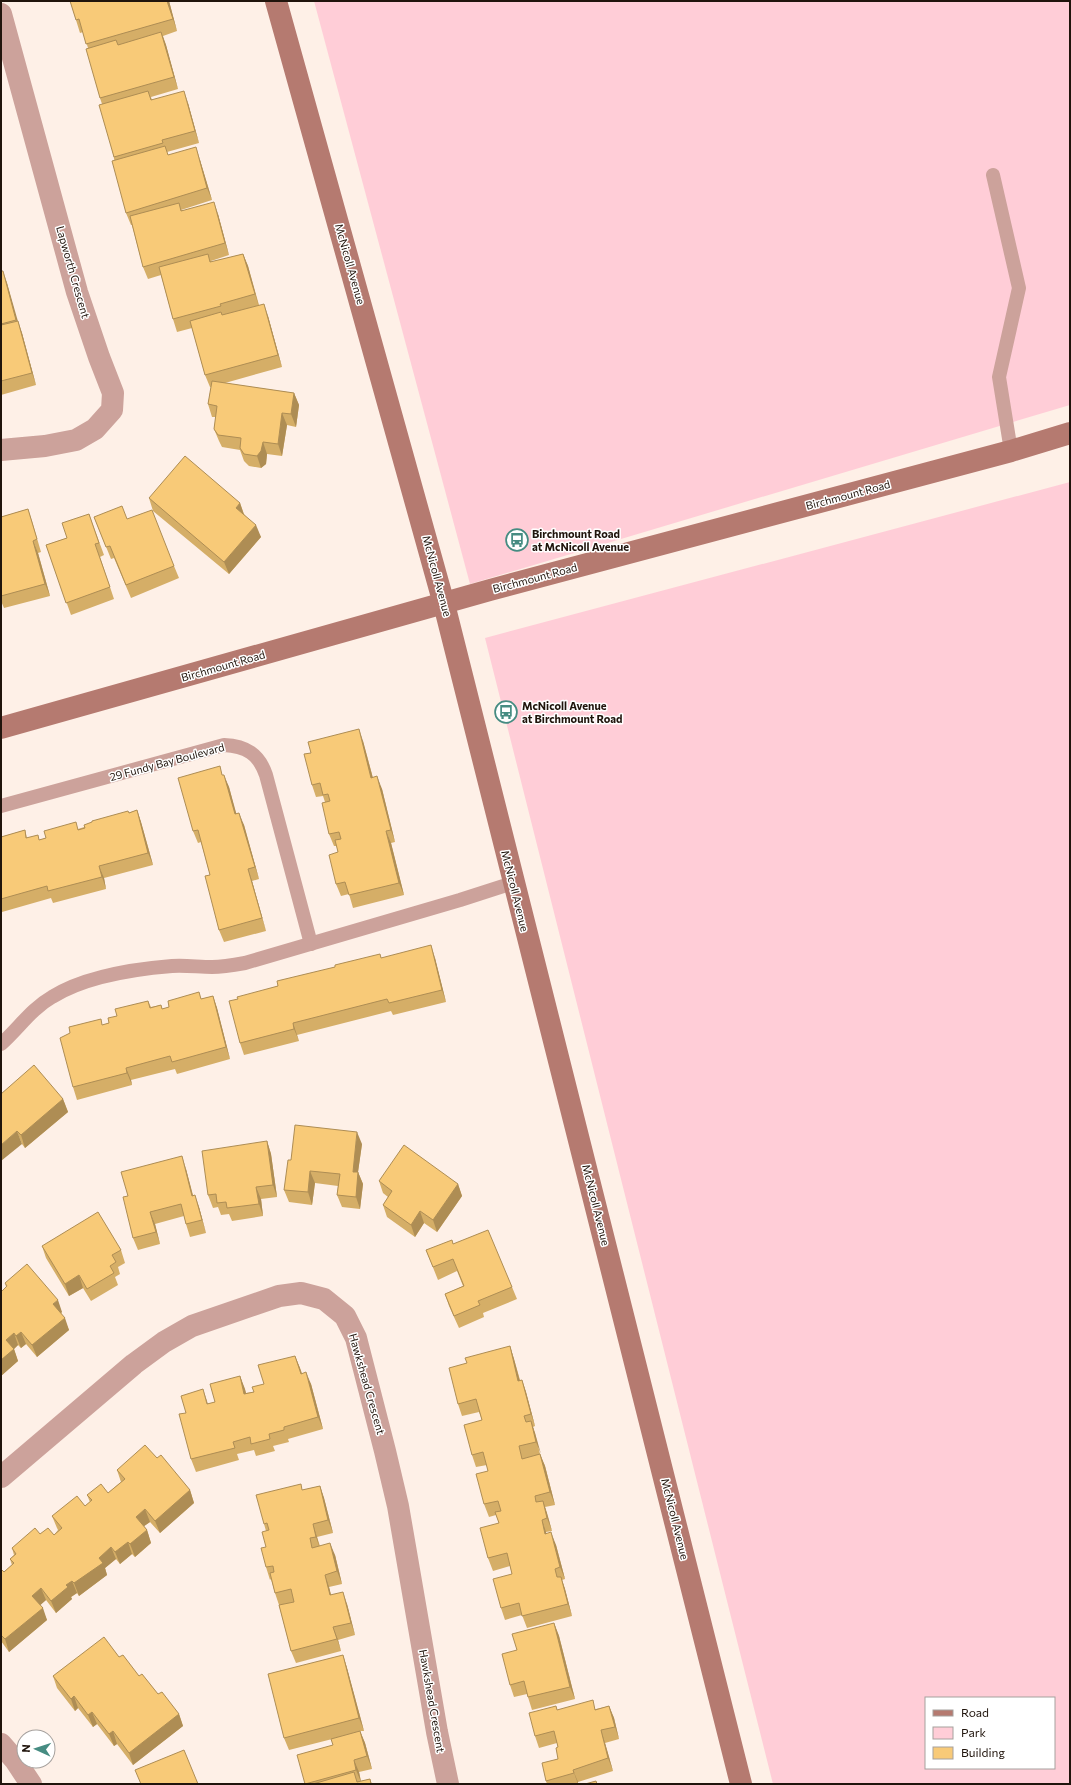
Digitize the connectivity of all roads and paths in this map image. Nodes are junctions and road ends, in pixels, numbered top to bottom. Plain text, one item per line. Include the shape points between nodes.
1 (276, 1) edge
2 (1, 14) edge
3 (993, 175) dead end
4 (1070, 434) edge
5 (1, 450) edge
6 (1011, 451) junction
7 (444, 604) junction
8 (1, 728) edge
9 (1, 806) edge
10 (513, 883) junction
11 (311, 944) junction
12 (1, 1044) edge
13 (1, 1477) edge
14 (1, 1744) edge
15 (31, 1784) edge
16 (448, 1784) edge
17 (741, 1784) edge

1 - 7 main road, McNicoll Avenue
2 - 5 street, Lapworth Crescent via 77,292 113,393 112,410 95,429 76,440
3 - 6 lane via 1019,288 999,377
4 - 6 main road, Birchmount Road
6 - 7 main road, Birchmount Road
7 - 8 main road, Birchmount Road
7 - 10 main road, McNicoll Avenue
9 - 11 lane, 29 Fundy Bay Boulevard via 224,745 237,746 251,752 262,763 266,775
10 - 11 lane
10 - 17 main road, McNicoll Avenue
11 - 12 lane via 245,963 213,967 173,966 93,979 69,988 41,1004
13 - 16 street, Hawkshead Crescent via 134,1364 192,1326 279,1296 301,1293 324,1299 345,1316 356,1338 385,1451 398,1506
14 - 15 street

